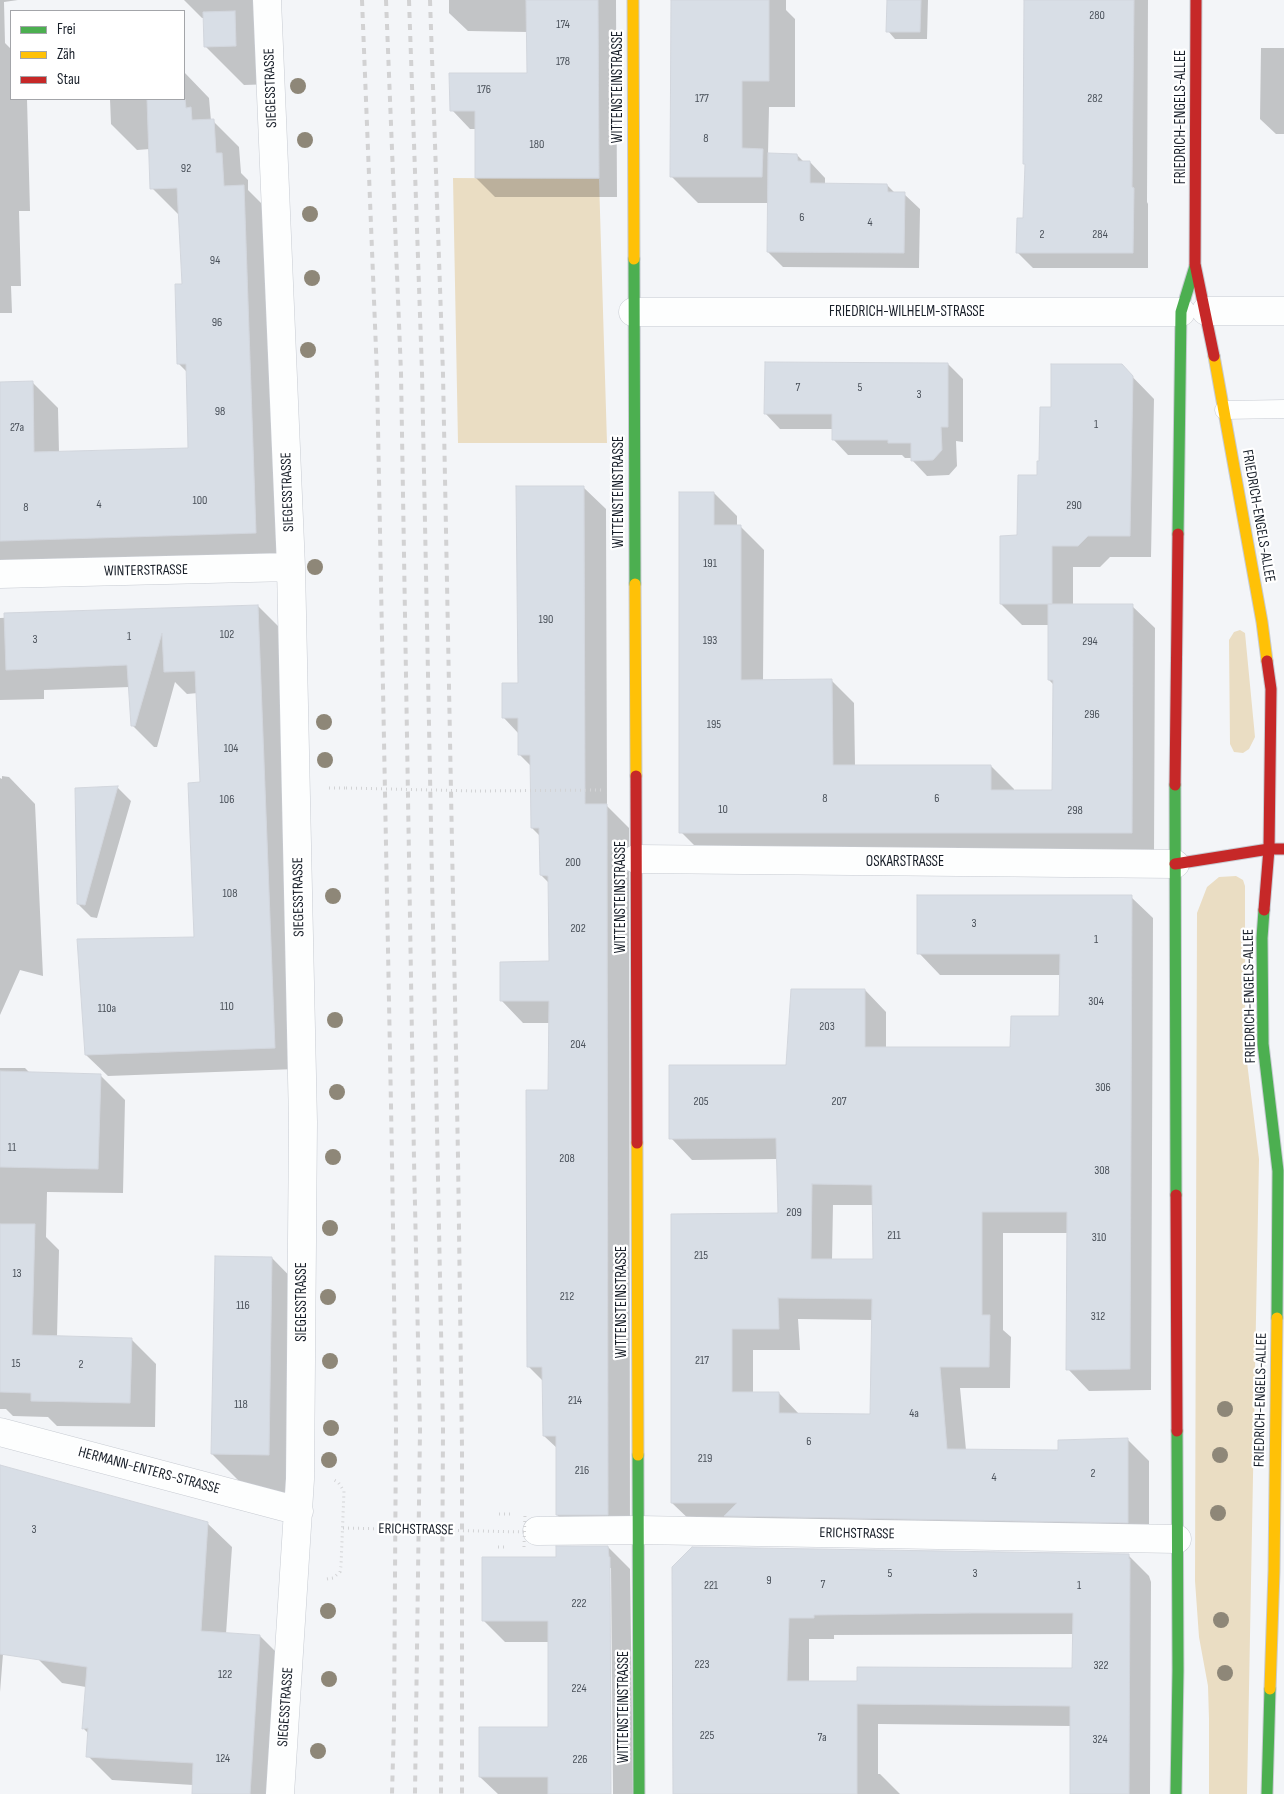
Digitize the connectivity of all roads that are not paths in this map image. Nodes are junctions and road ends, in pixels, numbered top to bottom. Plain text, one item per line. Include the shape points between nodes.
1 (267, 0) edge
2 (634, 0) edge
3 (1196, 0) edge
4 (1195, 264) junction
5 (1284, 311) edge
6 (633, 312) junction
7 (1194, 312) junction
8 (1284, 409) edge
9 (1224, 410) junction
10 (291, 567) junction
11 (0, 574) edge
12 (1269, 849) junction
13 (1284, 849) edge
14 (636, 859) junction
15 (1175, 864) junction
16 (0, 1432) edge
17 (299, 1511) junction
18 (638, 1530) junction
19 (528, 1531) road end
20 (1177, 1539) junction
21 (280, 1794) edge
22 (639, 1794) edge
23 (1176, 1794) edge
24 (1267, 1794) edge

1 - 10 street, SIEGESSTRASSE
2 - 6 main road, WITTENSTEINSTRASSE
3 - 4 main road, FRIEDRICH-ENGELS-ALLEE
4 - 7 main road, FRIEDRICH-ENGELS-ALLEE
4 - 7 main road, FRIEDRICH-ENGELS-ALLEE
5 - 7 street, FRIEDRICH-WILHELM-STRASSE
6 - 7 street, FRIEDRICH-WILHELM-STRASSE
6 - 14 main road, WITTENSTEINSTRASSE
7 - 9 main road, FRIEDRICH-ENGELS-ALLEE
7 - 15 main road, FRIEDRICH-ENGELS-ALLEE
8 - 9 lane
9 - 12 main road, FRIEDRICH-ENGELS-ALLEE via 1271,689
10 - 11 street, WINTERSTRASSE
10 - 17 street, SIEGESSTRASSE via 304,1122
12 - 13 main road
12 - 15 main road
12 - 24 main road, FRIEDRICH-ENGELS-ALLEE via 1262,938 1263,1044 1278,1170 1274,1572
14 - 15 street, OSKARSTRASSE
14 - 18 main road, WITTENSTEINSTRASSE
15 - 20 main road, FRIEDRICH-ENGELS-ALLEE
16 - 17 street, HERMANN-ENTERS-STRASSE
17 - 21 street, SIEGESSTRASSE
18 - 19 street, ERICHSTRASSE
18 - 20 street, ERICHSTRASSE
18 - 22 main road, WITTENSTEINSTRASSE
20 - 23 main road, FRIEDRICH-ENGELS-ALLEE

